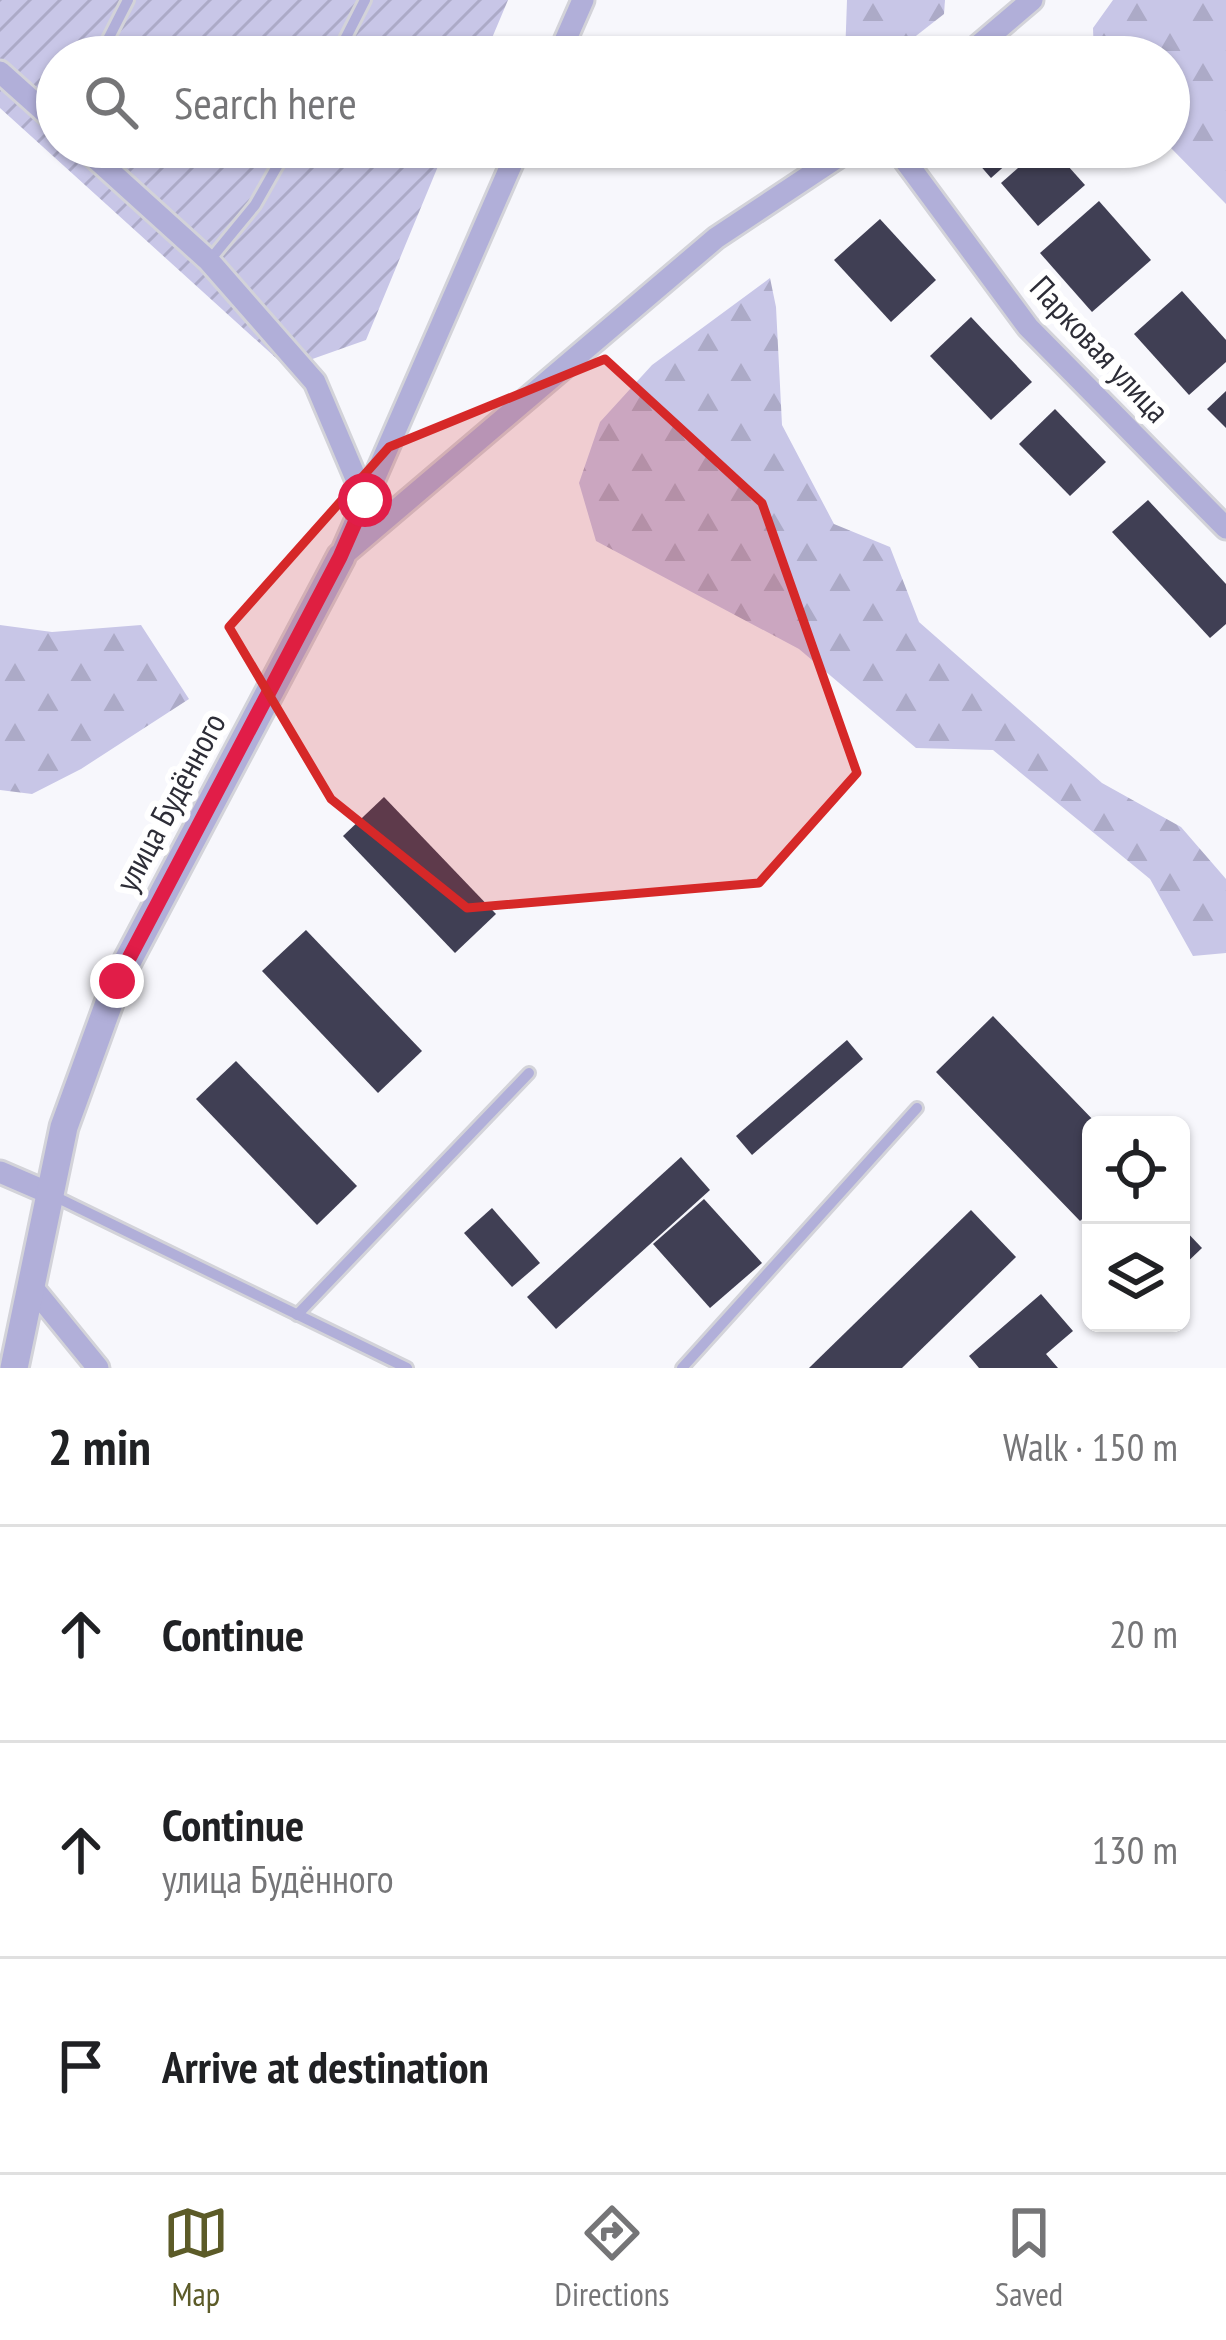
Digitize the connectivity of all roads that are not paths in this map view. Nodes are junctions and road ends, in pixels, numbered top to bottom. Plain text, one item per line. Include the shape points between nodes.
1 (128, 0) edge
2 (364, 0) edge
3 (583, 0) edge
4 (1032, 0) edge
5 (110, 36) edge
6 (346, 36) edge
7 (567, 36) edge
8 (990, 36) edge
9 (0, 72) edge
10 (36, 105) edge
11 (106, 168) edge
12 (276, 168) edge
13 (510, 168) edge
14 (821, 168) edge
15 (911, 168) edge
16 (209, 261) junction
17 (365, 500) junction
18 (1226, 528) edge
19 (340, 557) junction
20 (529, 1073) dead end
21 (917, 1108) dead end
22 (0, 1172) edge
23 (51, 1194) junction
24 (32, 1287) junction
25 (297, 1315) junction
26 (14, 1368) edge
27 (98, 1368) edge
28 (406, 1368) edge
29 (682, 1368) edge

1 - 5 lane
2 - 6 lane
3 - 7 street
4 - 8 street
9 - 10 street
11 - 16 street
12 - 16 lane
13 - 17 street
14 - 19 street via 716,238
15 - 18 street, Парковая улица via 1028,327
16 - 17 street via 315,382
17 - 19 street
19 - 23 street, улица Будённого via 117,981 64,1127
20 - 25 lane
21 - 29 lane
22 - 23 street
23 - 24 street, улица Будённого
23 - 25 lane
24 - 26 street, улица Будённого
24 - 27 street
25 - 28 lane

